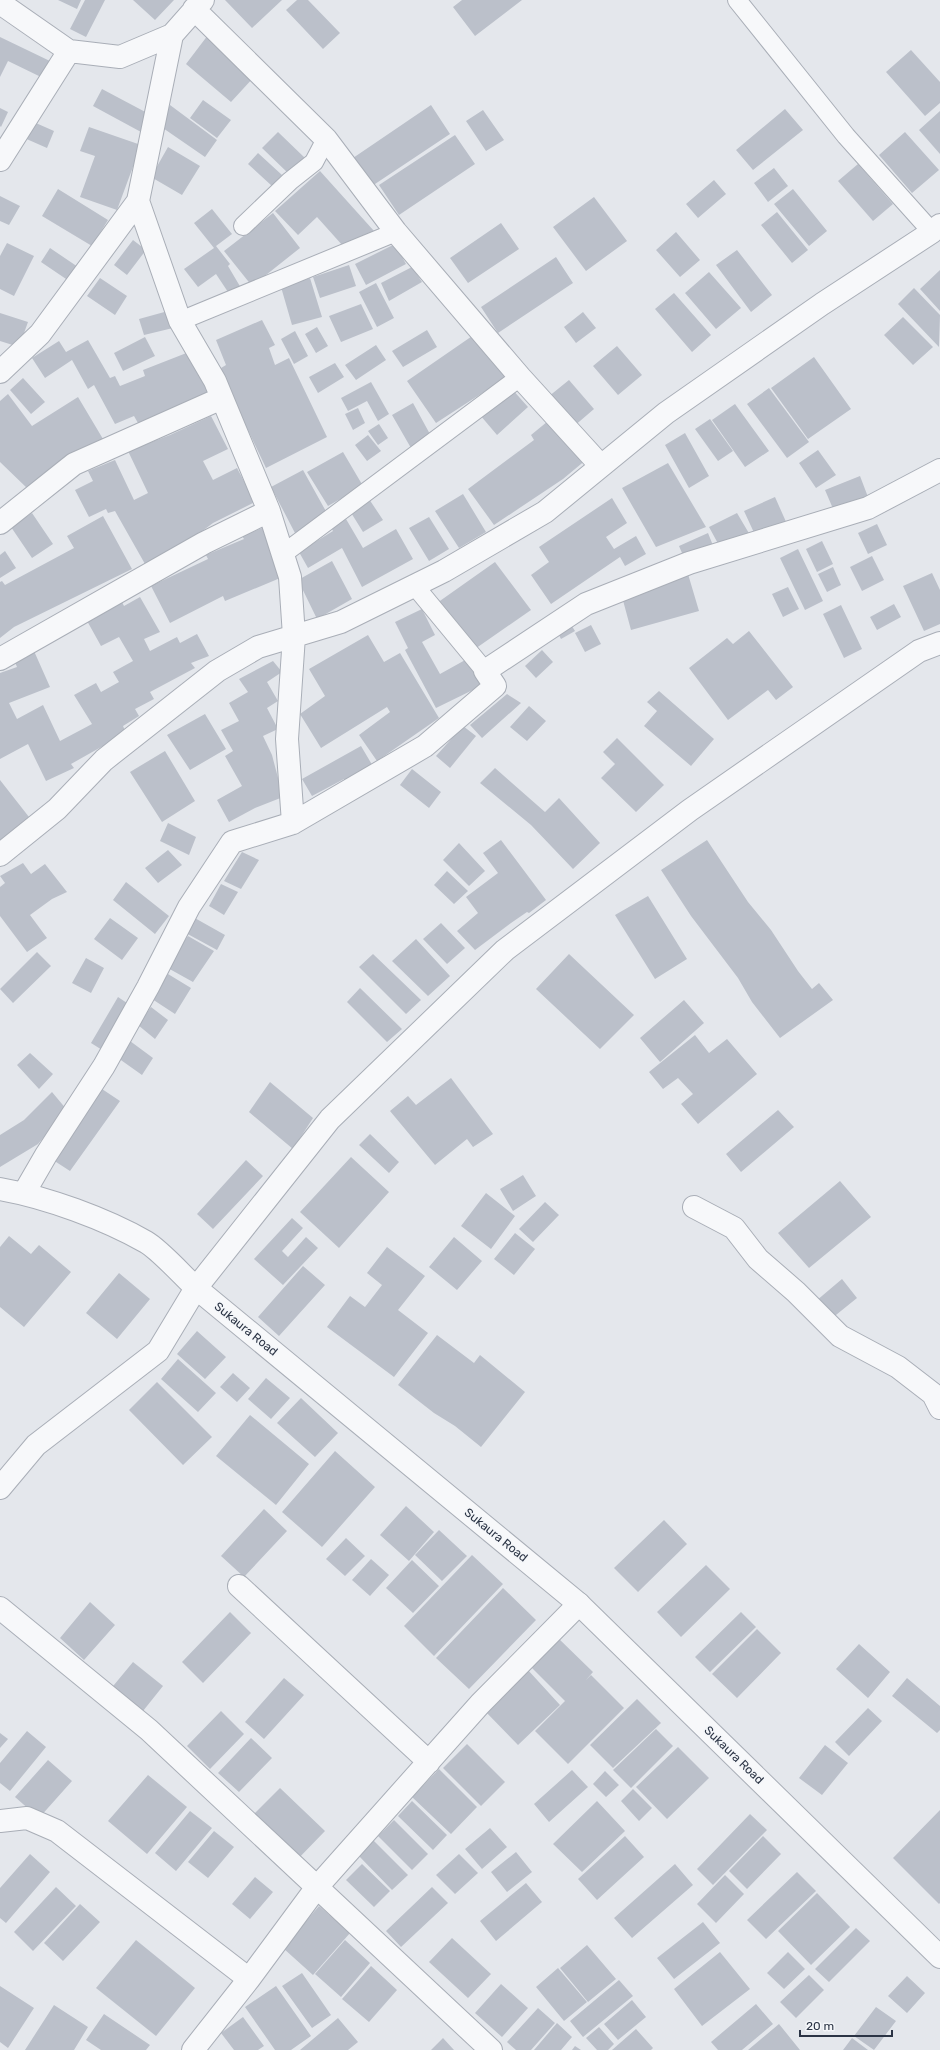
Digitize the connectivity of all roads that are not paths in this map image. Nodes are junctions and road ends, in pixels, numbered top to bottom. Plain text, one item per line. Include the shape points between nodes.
1 (737, 0) edge
2 (0, 3) edge
3 (199, 5) edge
4 (172, 35) junction
5 (69, 51) junction
6 (326, 139) junction
7 (0, 160) edge
8 (138, 201) junction
9 (243, 226) dead end
10 (936, 229) edge
11 (396, 232) junction
12 (180, 321) junction
13 (0, 372) edge
14 (520, 377) junction
15 (222, 398) junction
16 (601, 466) junction
17 (940, 470) edge
18 (269, 511) junction
19 (0, 522) edge
20 (283, 554) junction
21 (414, 585) junction
22 (294, 636) junction
23 (940, 642) edge
24 (0, 659) edge
25 (485, 671) junction
26 (293, 823) junction
27 (0, 855) edge
28 (0, 1189) edge
29 (24, 1193) junction
30 (694, 1208) dead end
31 (196, 1288) junction
32 (940, 1408) edge
33 (0, 1488) edge
34 (240, 1586) dead end
35 (579, 1604) junction
36 (0, 1608) edge
37 (428, 1762) junction
38 (0, 1821) edge
39 (317, 1887) junction
40 (940, 1957) edge
41 (249, 1979) junction
42 (194, 2050) edge
43 (491, 2050) edge

1 - 10 lane via 846,136
2 - 5 street
3 - 4 street
3 - 6 street
4 - 5 street via 120,57
4 - 8 street
5 - 7 street
6 - 9 lane via 314,162
6 - 11 street
8 - 12 street
8 - 13 street via 40,334
10 - 16 street via 822,304 666,413
11 - 12 lane
11 - 14 street
12 - 15 street
14 - 16 street
14 - 20 lane
15 - 18 street
15 - 19 street via 74,464
16 - 21 street via 545,512
17 - 25 street via 868,508 689,563 586,604
18 - 20 street
18 - 24 street via 184,554
20 - 22 street via 290,577
21 - 22 street via 341,622
21 - 25 lane
22 - 26 street via 287,739
22 - 27 street via 258,647 217,671 104,760 57,809
23 - 31 street via 919,651 690,810 505,950 330,1120
25 - 26 street via 495,686 425,746
26 - 29 street via 232,842 189,907 104,1066
28 - 29 street, Sukaura Road
29 - 31 street, Sukaura Road via 86,1214 148,1243
30 - 32 street via 734,1228 758,1259 840,1336 898,1367 932,1394
31 - 33 street via 158,1351 36,1445
31 - 35 street, Sukaura Road
34 - 37 street
35 - 37 street via 480,1704
35 - 40 street, Sukaura Road
36 - 39 street via 149,1730
37 - 39 street
38 - 41 street via 27,1818 57,1831
39 - 41 street
39 - 43 street
41 - 42 street

